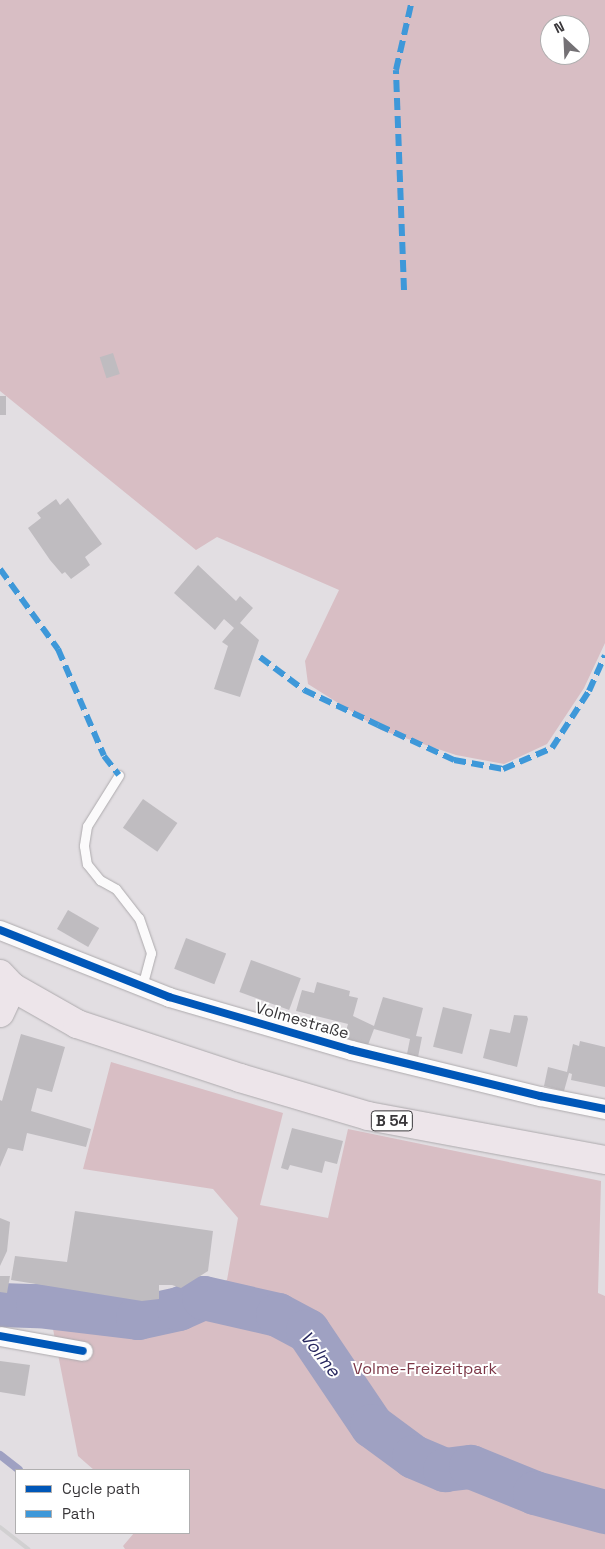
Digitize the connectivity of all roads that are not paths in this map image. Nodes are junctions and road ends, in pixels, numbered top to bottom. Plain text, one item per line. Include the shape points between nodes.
1 (119, 775) dead end
2 (0, 930) edge
3 (6, 980) edge
4 (142, 987) junction
5 (0, 1013) edge
6 (605, 1109) edge
7 (605, 1160) edge
8 (0, 1336) edge
9 (83, 1351) dead end

1 - 4 lane via 87,826 84,846 88,864 100,880 116,889 139,918 151,953
2 - 4 street, Volmestraße
3 - 5 main road
3 - 7 main road, B 54 via 76,1024 368,1116
4 - 6 street, Volmestraße via 351,1050
8 - 9 street

